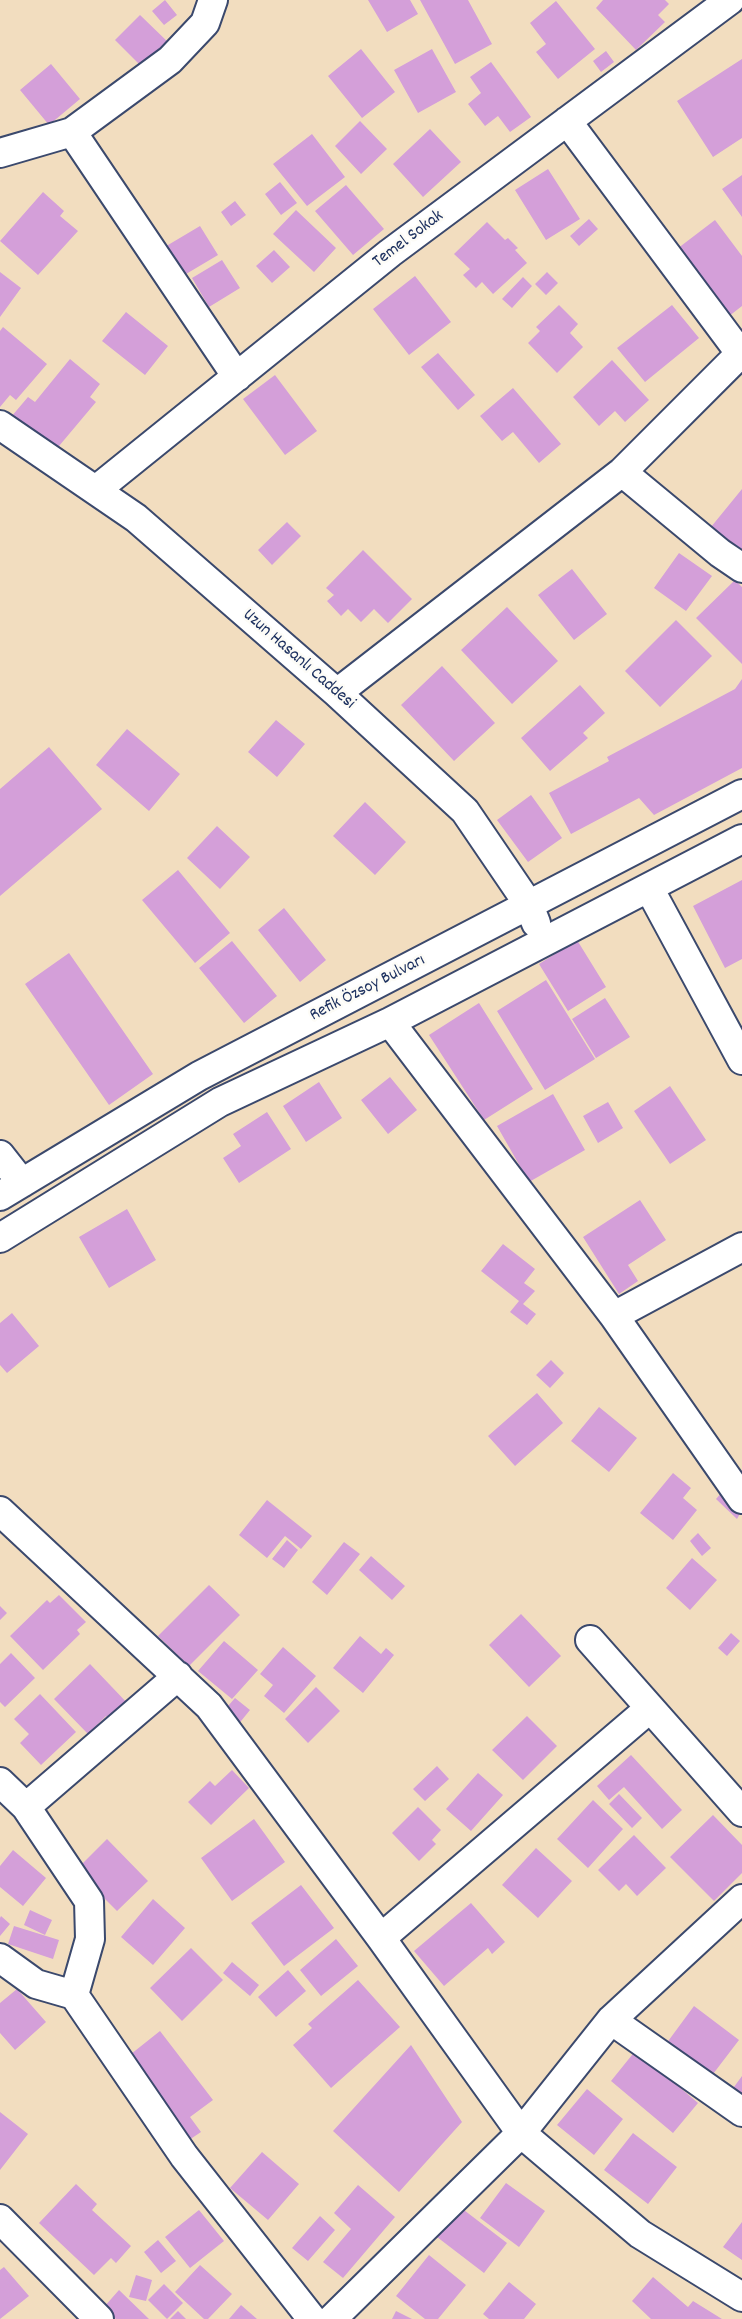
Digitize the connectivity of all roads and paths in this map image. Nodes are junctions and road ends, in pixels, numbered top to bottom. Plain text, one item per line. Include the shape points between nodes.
1 (213, 0) edge
2 (730, 0) edge
3 (567, 121) junction
4 (72, 132) junction
5 (0, 153) edge
6 (741, 352) edge
7 (237, 377) junction
8 (0, 425) edge
9 (622, 472) junction
10 (96, 490) junction
11 (742, 568) edge
12 (337, 693) junction
13 (742, 794) edge
14 (742, 839) edge
15 (649, 888) junction
16 (529, 905) junction
17 (544, 944) junction
18 (390, 1022) junction
19 (742, 1060) edge
20 (0, 1155) edge
21 (11, 1190) edge
22 (0, 1238) edge
23 (742, 1247) edge
24 (614, 1316) junction
25 (742, 1499) edge
26 (0, 1512) edge
27 (590, 1640) dead end
28 (178, 1676) junction
29 (649, 1709) junction
30 (0, 1782) edge
31 (26, 1807) junction
32 (742, 1812) edge
33 (742, 1899) edge
34 (381, 1938) junction
35 (0, 1958) edge
36 (74, 1995) junction
37 (611, 2020) junction
38 (742, 2112) edge
39 (521, 2133) junction
40 (0, 2219) edge
41 (742, 2297) edge
42 (99, 2319) edge
43 (312, 2319) edge
44 (332, 2319) edge

1 - 4 street via 205,23 170,60
2 - 3 street, Temel Sokak
3 - 6 street
3 - 7 street, Temel Sokak via 390,253
4 - 5 street
4 - 7 street
6 - 9 street
7 - 10 street, Temel Sokak
8 - 10 street, Uzun Hasanlı Caddesi
9 - 11 street
9 - 12 street
10 - 12 street, Uzun Hasanlı Caddesi via 136,518
12 - 16 street, Uzun Hasanlı Caddesi via 465,811
13 - 16 street, Refik Özsoy Bulvarı
14 - 15 street, Refik Özsoy Bulvarı
15 - 17 street, Refik Özsoy Bulvarı
15 - 19 street
16 - 17 street, Uzun Hasanlı Caddesi
16 - 21 street, Refik Özsoy Bulvarı via 199,1076
17 - 18 street, Refik Özsoy Bulvarı
18 - 22 street, Refik Özsoy Bulvarı via 220,1102
18 - 24 street
20 - 21 street
23 - 24 street
24 - 25 street
26 - 28 street
27 - 29 street
28 - 31 street
28 - 34 street via 209,1706
29 - 32 street
29 - 34 street
30 - 31 street
31 - 36 street via 89,1901 90,1939
33 - 37 street
34 - 39 street
35 - 36 street via 36,1984
36 - 43 street via 184,2156
37 - 38 street
37 - 39 street
39 - 41 street via 640,2234
39 - 44 street
40 - 42 street

